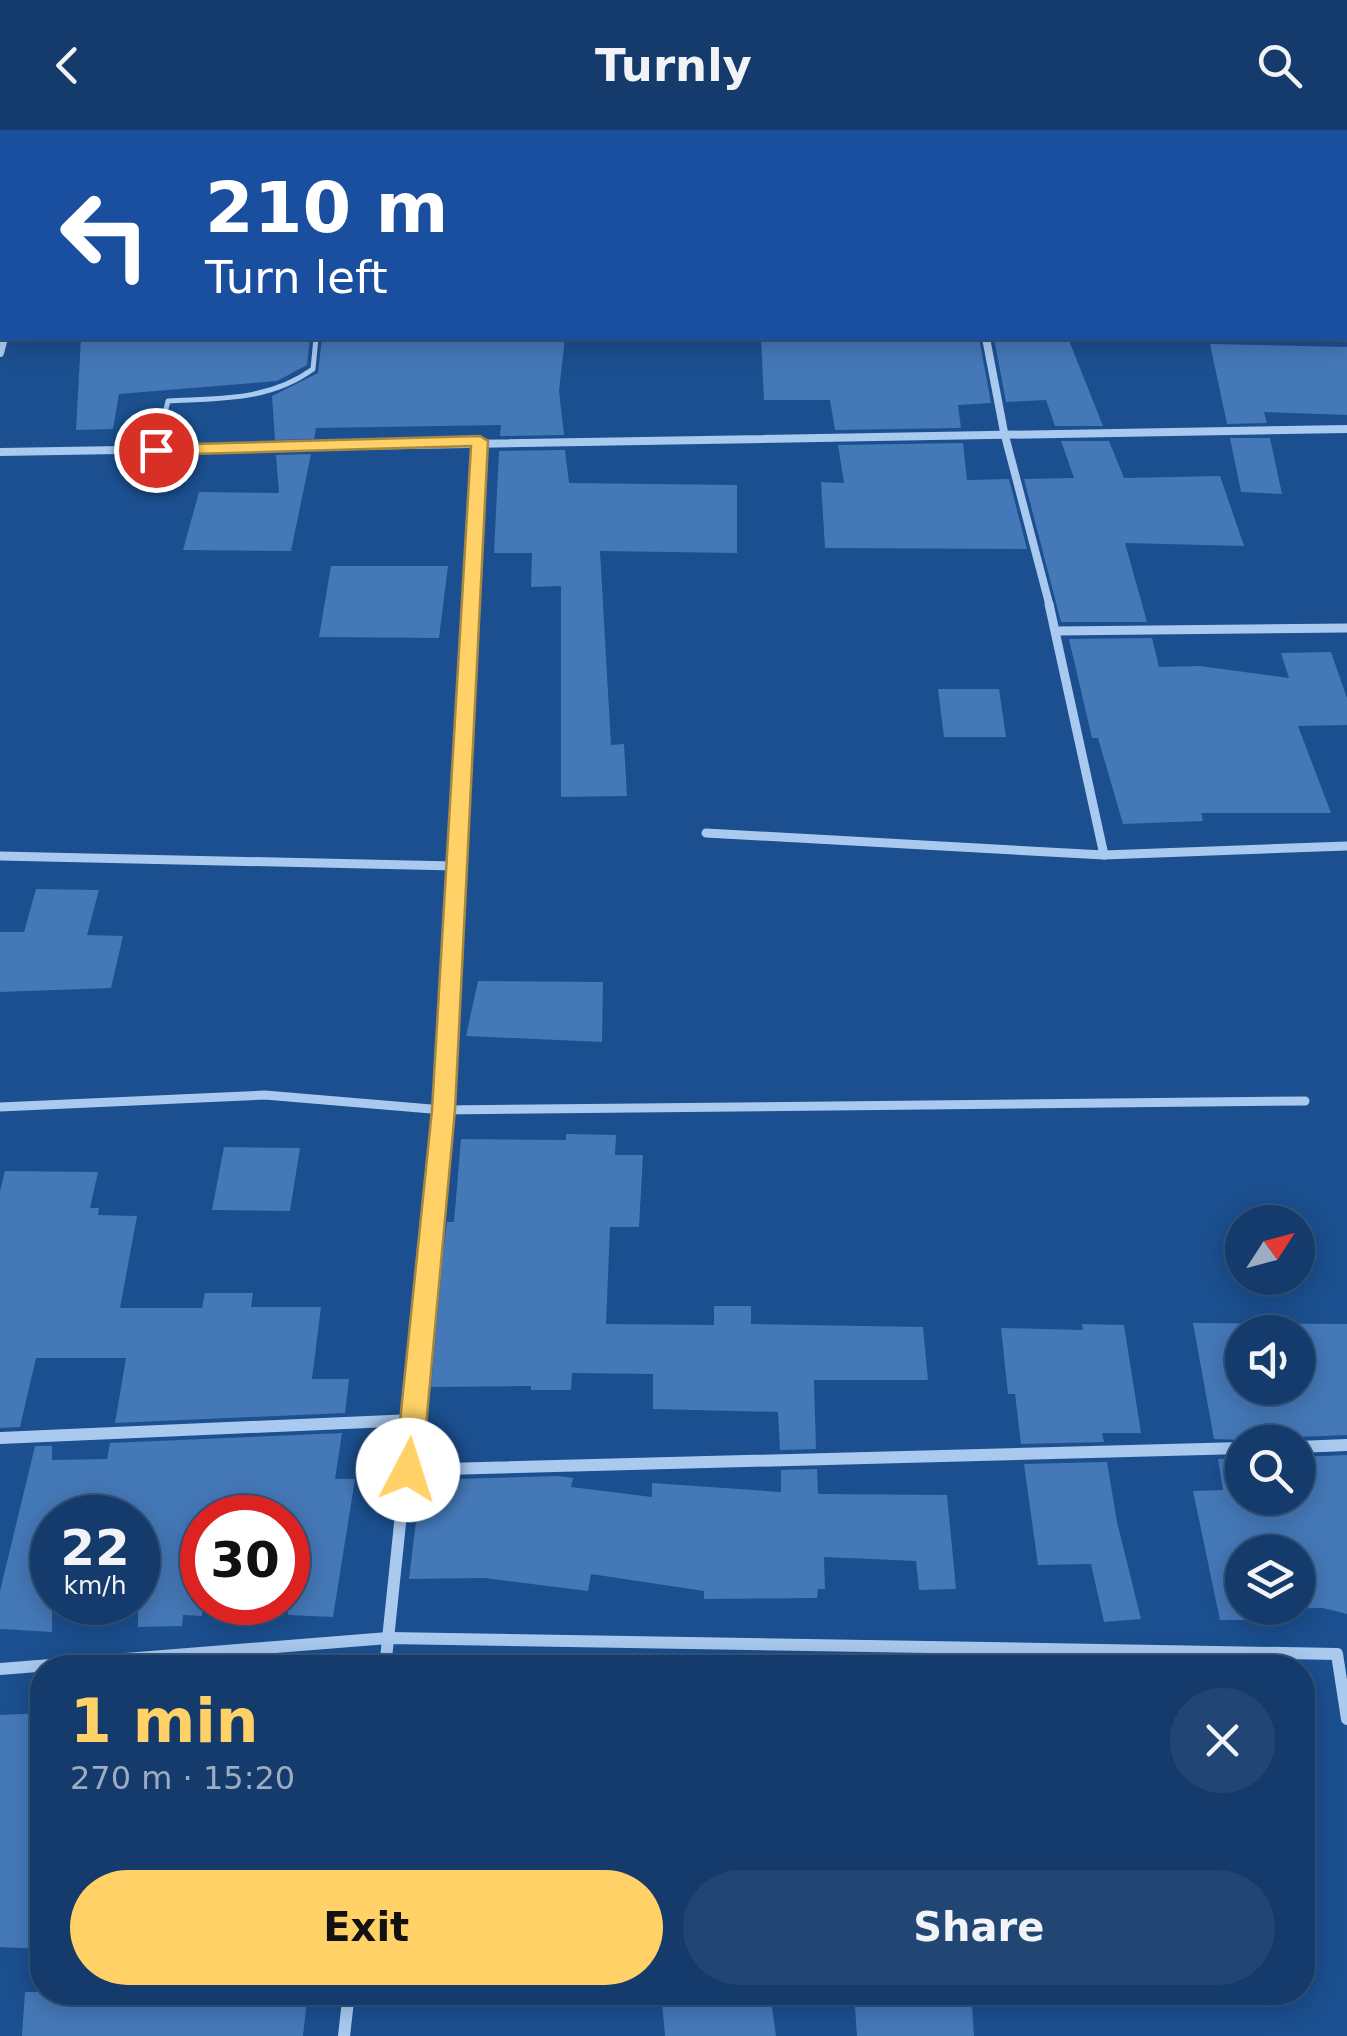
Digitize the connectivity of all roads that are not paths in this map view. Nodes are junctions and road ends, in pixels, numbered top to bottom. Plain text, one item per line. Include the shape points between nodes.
1 (316, 340) edge
2 (986, 340) edge
3 (1347, 429) edge
4 (1004, 432) junction
5 (480, 441) junction
6 (156, 450) junction
7 (0, 452) edge
8 (1347, 628) edge
9 (1056, 631) junction
10 (706, 833) dead end
11 (1347, 846) edge
12 (1104, 855) junction
13 (0, 856) edge
14 (455, 866) junction
15 (1305, 1101) dead end
16 (0, 1108) edge
17 (443, 1110) junction
18 (413, 1420) junction
19 (0, 1438) edge
20 (1347, 1445) edge
21 (1315, 1446) edge
22 (1225, 1448) edge
23 (408, 1470) junction
24 (388, 1638) junction
25 (1342, 1654) edge
26 (175, 1655) edge
27 (386, 1655) edge
28 (30, 1667) edge
29 (0, 1669) edge
30 (1347, 1719) edge
31 (348, 2005) edge
32 (344, 2036) edge

1 - 6 lane via 313,370 290,386 256,396 168,402
2 - 4 street
3 - 4 street
4 - 5 street
4 - 9 street
5 - 6 street
5 - 14 street
6 - 7 street
8 - 9 street
9 - 12 street
10 - 12 street
11 - 12 street
13 - 14 street
14 - 17 street
15 - 17 street
16 - 17 street via 265,1094
17 - 18 street
18 - 19 street
18 - 23 street
20 - 21 street
22 - 23 street
23 - 24 street
24 - 25 street
24 - 26 street
24 - 27 street
25 - 30 street
28 - 29 street
31 - 32 street

